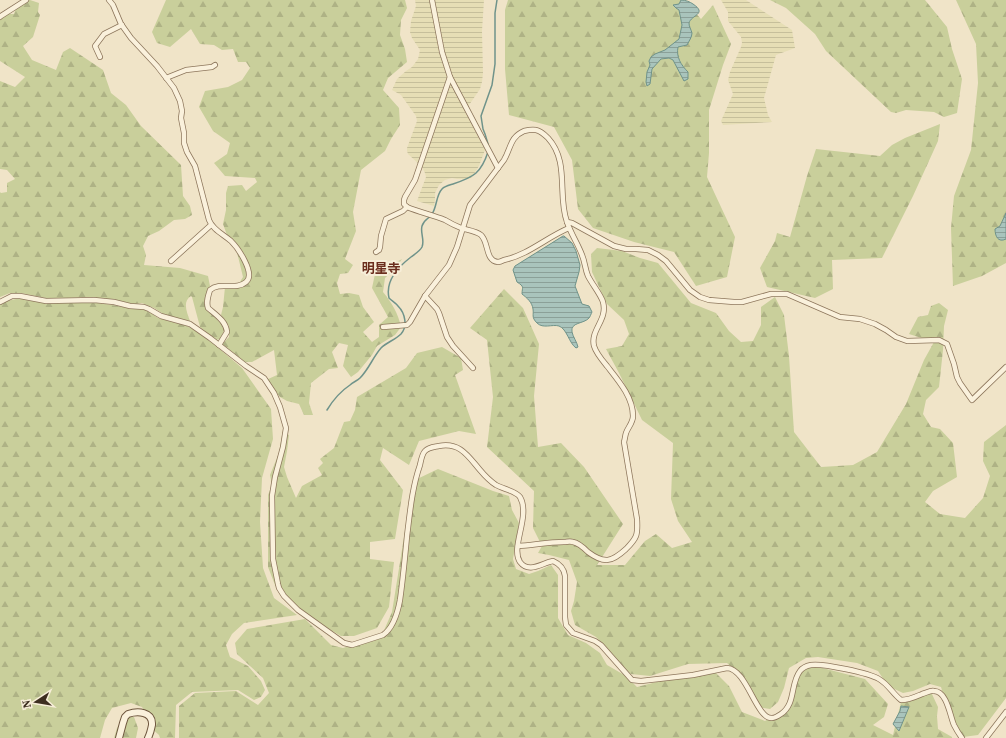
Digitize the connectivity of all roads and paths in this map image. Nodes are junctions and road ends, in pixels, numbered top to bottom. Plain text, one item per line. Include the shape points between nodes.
1 (26, 0) edge
2 (110, 0) edge
3 (432, 0) edge
4 (0, 16) edge
5 (122, 25) junction
6 (100, 57) dead end
7 (216, 64) dead end
8 (450, 77) junction
9 (166, 78) junction
10 (498, 168) junction
11 (407, 207) junction
12 (567, 222) junction
13 (211, 225) junction
14 (462, 228) junction
15 (570, 228) junction
16 (376, 252) dead end
17 (171, 261) dead end
18 (425, 296) junction
19 (0, 302) edge
20 (383, 327) dead end
21 (219, 345) junction
22 (473, 368) dead end
23 (1006, 368) edge
24 (518, 546) junction
25 (1006, 712) edge
26 (119, 738) edge
27 (148, 738) edge
28 (962, 738) edge
29 (986, 738) edge

1 - 4 street
2 - 5 street
3 - 8 street via 442,52
5 - 6 street via 104,34 95,46
5 - 9 street
7 - 9 street via 212,67 186,70
8 - 10 street
8 - 11 street via 415,180 405,196 404,204
9 - 13 street via 180,101 184,143 195,166
10 - 12 street via 518,134 534,129 542,132 550,140 560,163
10 - 14 street via 470,205
11 - 14 street
11 - 16 street via 386,219 380,247
12 - 15 street
12 - 23 street via 572,222 614,246 626,250 648,250 658,255 690,290 709,300 742,302 771,294 787,294 840,317 876,324 907,341 939,340 947,344 957,377 972,400
13 - 17 street
13 - 21 street via 238,249 249,270 249,278 243,284 214,286 210,290 208,308 224,323 227,332
14 - 15 street via 482,236 489,255 497,262 525,253
14 - 18 street via 449,265
15 - 24 street via 587,274 603,302 603,318 593,340 595,351 619,382 632,408 633,418 625,433 624,442 638,531 633,542 615,558 608,560 599,558 573,542
18 - 20 street via 407,325
18 - 22 street via 440,313 452,346
19 - 21 street via 12,296 20,296 46,300 94,300 144,307 161,316 190,324
21 - 24 street via 264,378 280,406 286,428 272,496 273,559 279,588 298,610 344,643 352,645 383,635 397,613 415,478 426,449 443,445 456,446 489,480 519,495 524,512
24 - 28 street via 518,558 526,568 553,561 562,566 565,576 566,625 574,633 601,645 632,680 693,675 731,668 740,677 766,717 772,718 786,710 796,680 805,667 812,664 857,671 879,679 901,700 936,690 947,704 954,725
25 - 29 street
26 - 27 street via 125,718 128,714 137,712 149,715 152,720

